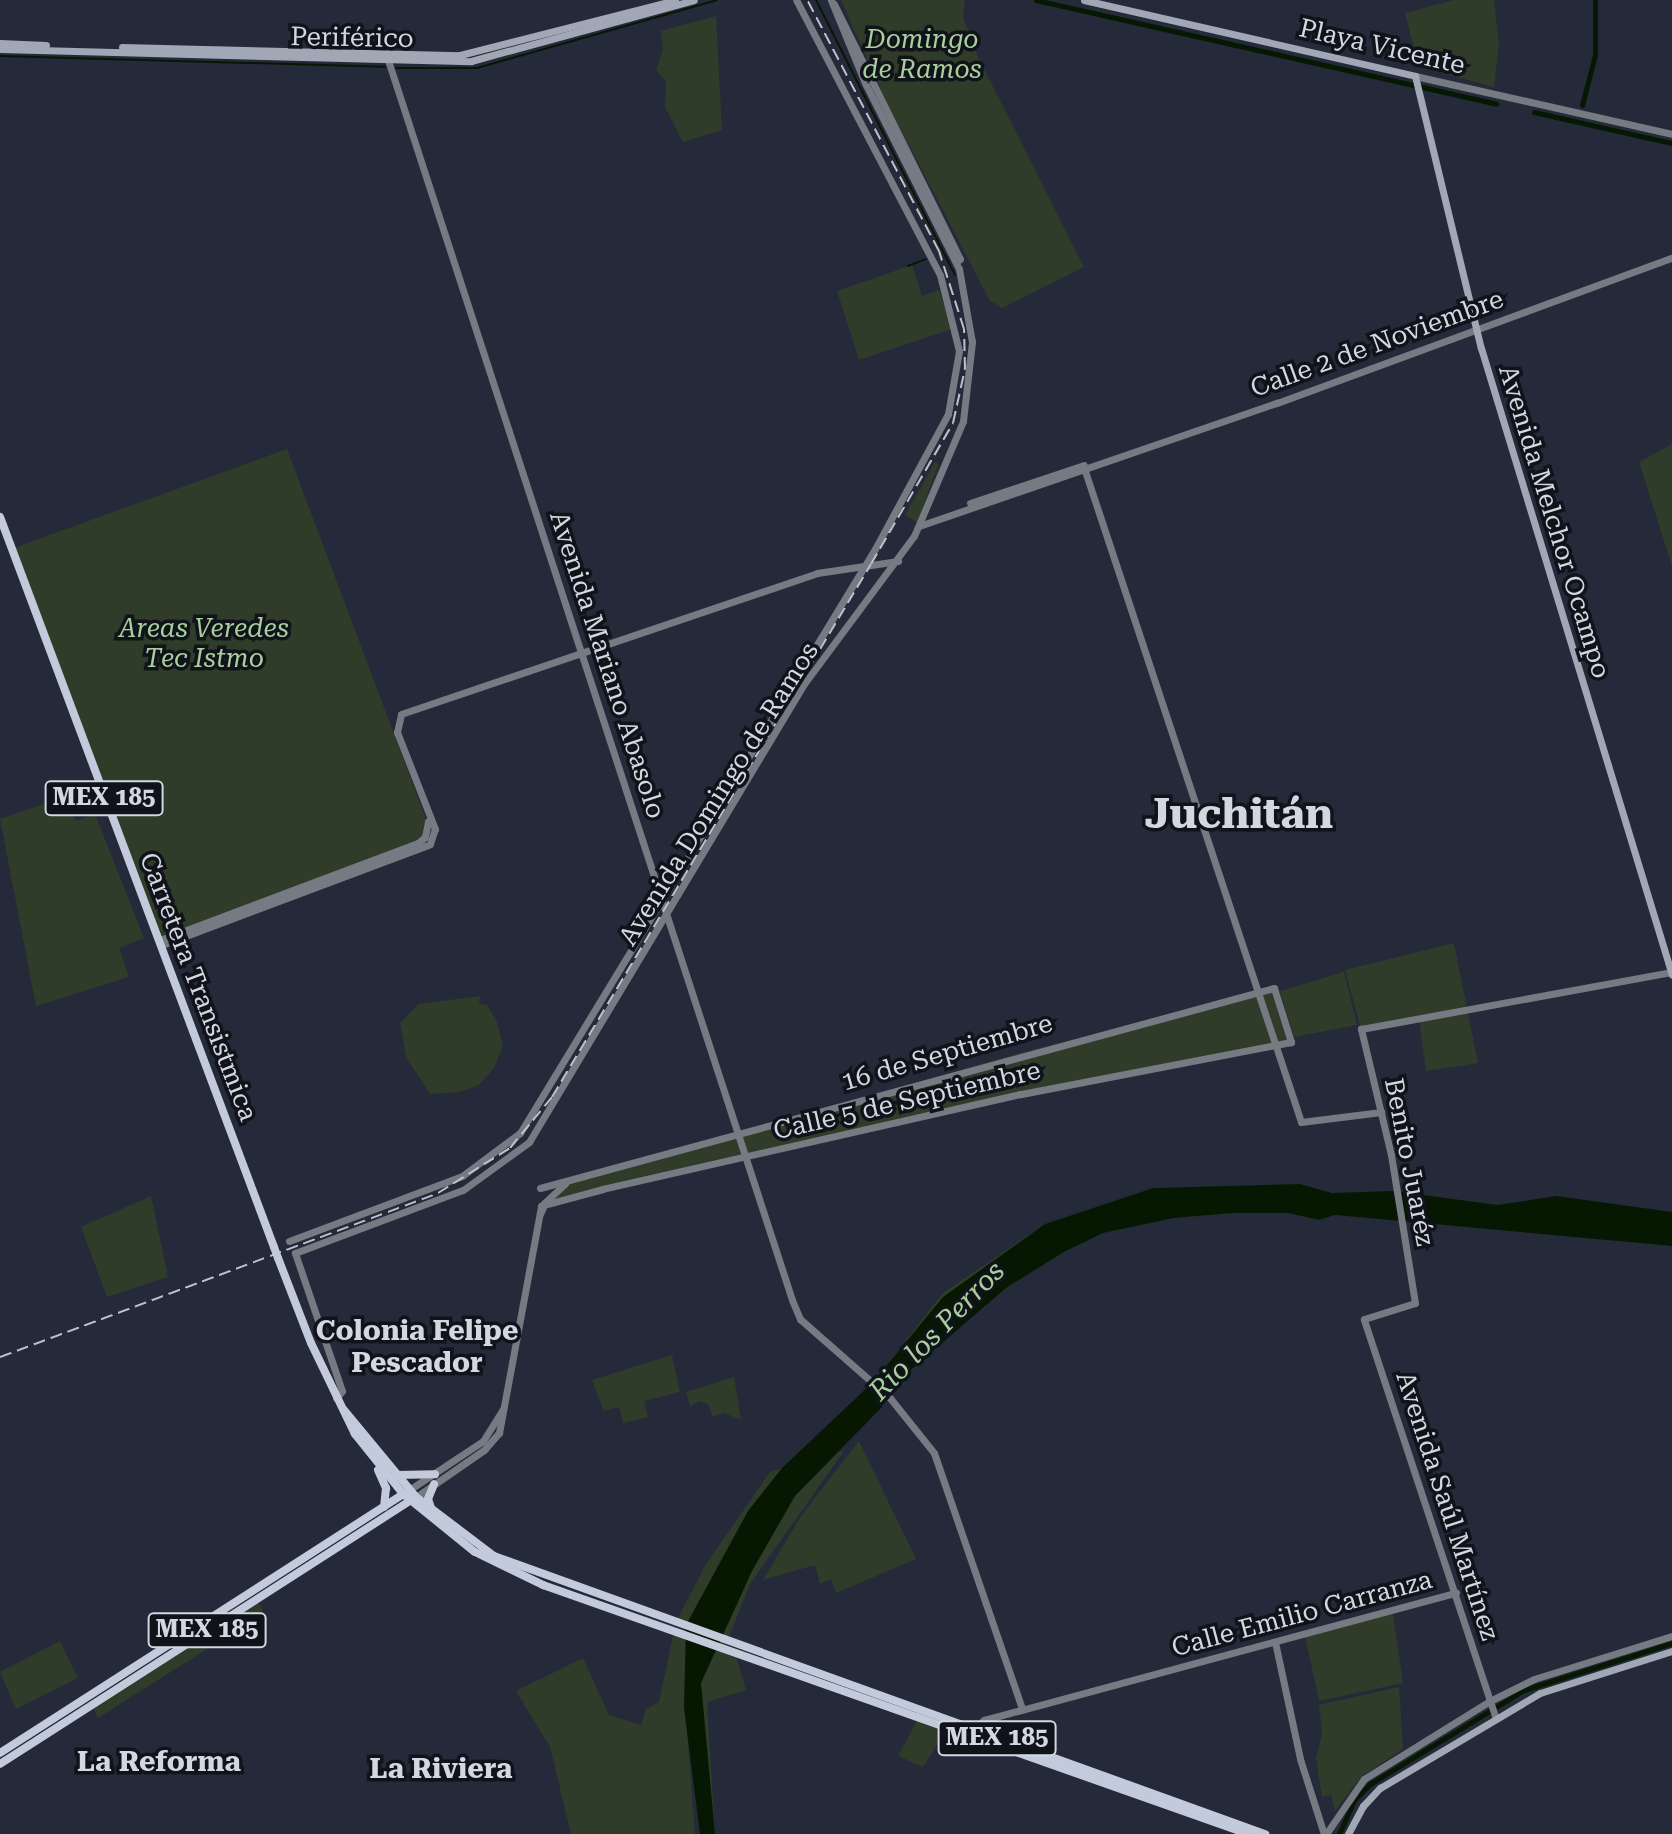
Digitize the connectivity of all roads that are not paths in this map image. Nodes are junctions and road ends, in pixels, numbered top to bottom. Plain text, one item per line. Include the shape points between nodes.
1 (675, 0) edge
2 (694, 0) edge
3 (796, 0) edge
4 (831, 0) edge
5 (1084, 0) edge
6 (0, 46) edge
7 (387, 62) junction
8 (1417, 83) junction
9 (1672, 134) edge
10 (1672, 258) edge
11 (1477, 329) junction
12 (1084, 468) junction
13 (930, 516) junction
14 (0, 517) edge
15 (920, 523) junction
16 (898, 561) junction
17 (866, 563) junction
18 (583, 652) junction
19 (663, 899) junction
20 (668, 914) junction
21 (161, 942) junction
22 (1672, 973) edge
23 (1258, 991) junction
24 (1291, 1042) joint
25 (1274, 1045) junction
26 (1381, 1112) junction
27 (738, 1132) junction
28 (747, 1159) junction
29 (570, 1181) junction
30 (540, 1188) dead end
31 (575, 1196) junction
32 (540, 1214) junction
33 (289, 1241) dead end
34 (1364, 1319) joint
35 (336, 1398) junction
36 (342, 1409) junction
37 (375, 1462) junction
38 (395, 1474) junction
39 (434, 1479) junction
40 (409, 1496) junction
41 (387, 1510) junction
42 (428, 1512) junction
43 (1456, 1593) junction
44 (1672, 1636) edge
45 (1275, 1642) junction
46 (1672, 1651) edge
47 (1022, 1709) junction
48 (1493, 1710) junction
49 (968, 1731) junction
50 (0, 1753) edge
51 (0, 1764) edge
52 (1248, 1834) edge
53 (1265, 1834) edge
54 (1325, 1834) edge
55 (1348, 1834) edge

1 - 7 main road, Periférico via 487,52
2 - 7 main road, Periférico via 488,58
3 - 17 street via 940,275 959,351 948,414
4 - 13 street, Avenida Domingo de Ramos via 958,260 969,316 970,389
5 - 8 main road, Playa Vicente
6 - 7 main road, Periférico
7 - 18 street, Avenida Mariano Abasolo
8 - 9 street, Playa Vicente
8 - 11 main road, Avenida Melchor Ocampo
10 - 11 street, Calle 2 de Noviembre
11 - 12 street, Calle 2 de Noviembre
11 - 22 main road, Avenida Melchor Ocampo
12 - 13 street, Calle 2 de Noviembre
12 - 23 street
13 - 15 street, Avenida Domingo de Ramos
13 - 15 street, Calle 2 de Noviembre
14 - 21 main road, Carretera Transistmica / MEX 185
15 - 16 street, Avenida Domingo de Ramos
16 - 17 street
16 - 20 street, Avenida Domingo de Ramos via 804,684
17 - 18 street via 817,573
17 - 19 street
18 - 19 street, Avenida Mariano Abasolo
18 - 21 street via 417,708 396,720 429,827 418,843
19 - 20 street, Avenida Mariano Abasolo
19 - 33 street via 547,1094 497,1155 462,1176
20 - 27 street, Avenida Mariano Abasolo
20 - 35 street, Avenida Domingo de Ramos via 529,1142 463,1190 295,1255 342,1391
21 - 35 main road, Carretera Transistmica / MEX 185, bridge
22 - 26 street, Benito Juaréz via 1361,1029
23 - 24 street, 16 de Septiembre via 1274,988
23 - 25 street
23 - 27 street, 16 de Septiembre
24 - 25 street, Calle 5 de Septiembre
25 - 26 street via 1301,1122
25 - 28 street, Calle 5 de Septiembre via 1020,1094
26 - 34 street, Benito Juaréz via 1415,1303
27 - 28 street, Avenida Mariano Abasolo
27 - 29 street, 16 de Septiembre
28 - 31 street, Calle 5 de Septiembre
28 - 47 street, Avenida Mariano Abasolo via 800,1319 888,1396 934,1453
29 - 30 street, 16 de Septiembre
29 - 31 street
29 - 32 street via 544,1201
31 - 32 street, Calle 5 de Septiembre via 544,1205
32 - 39 street via 505,1417 491,1442
34 - 43 street, Avenida Saúl Martínez
35 - 36 main road, MEX 185
36 - 37 main road, MEX 185
36 - 38 main road, MEX 185
37 - 40 main road, MEX 185
37 - 41 main road via 386,1488
38 - 39 main road
38 - 40 main road, MEX 185
39 - 40 street
39 - 42 main road
40 - 41 main road, MEX 185
40 - 42 main road, MEX 185
41 - 42 main road
41 - 50 main road, MEX 185
41 - 51 main road, MEX 185
42 - 49 main road, MEX 185 via 463,1544 512,1571
43 - 45 street, Calle Emilio Carranza
43 - 48 street, Avenida Saúl Martínez
44 - 48 street via 1534,1679
45 - 47 street, Calle Emilio Carranza
45 - 54 street via 1300,1759
46 - 48 main road
47 - 49 street, Calle Emilio Carranza
48 - 54 street via 1364,1779
48 - 55 main road via 1380,1788
49 - 52 main road, MEX 185
49 - 53 main road, MEX 185

